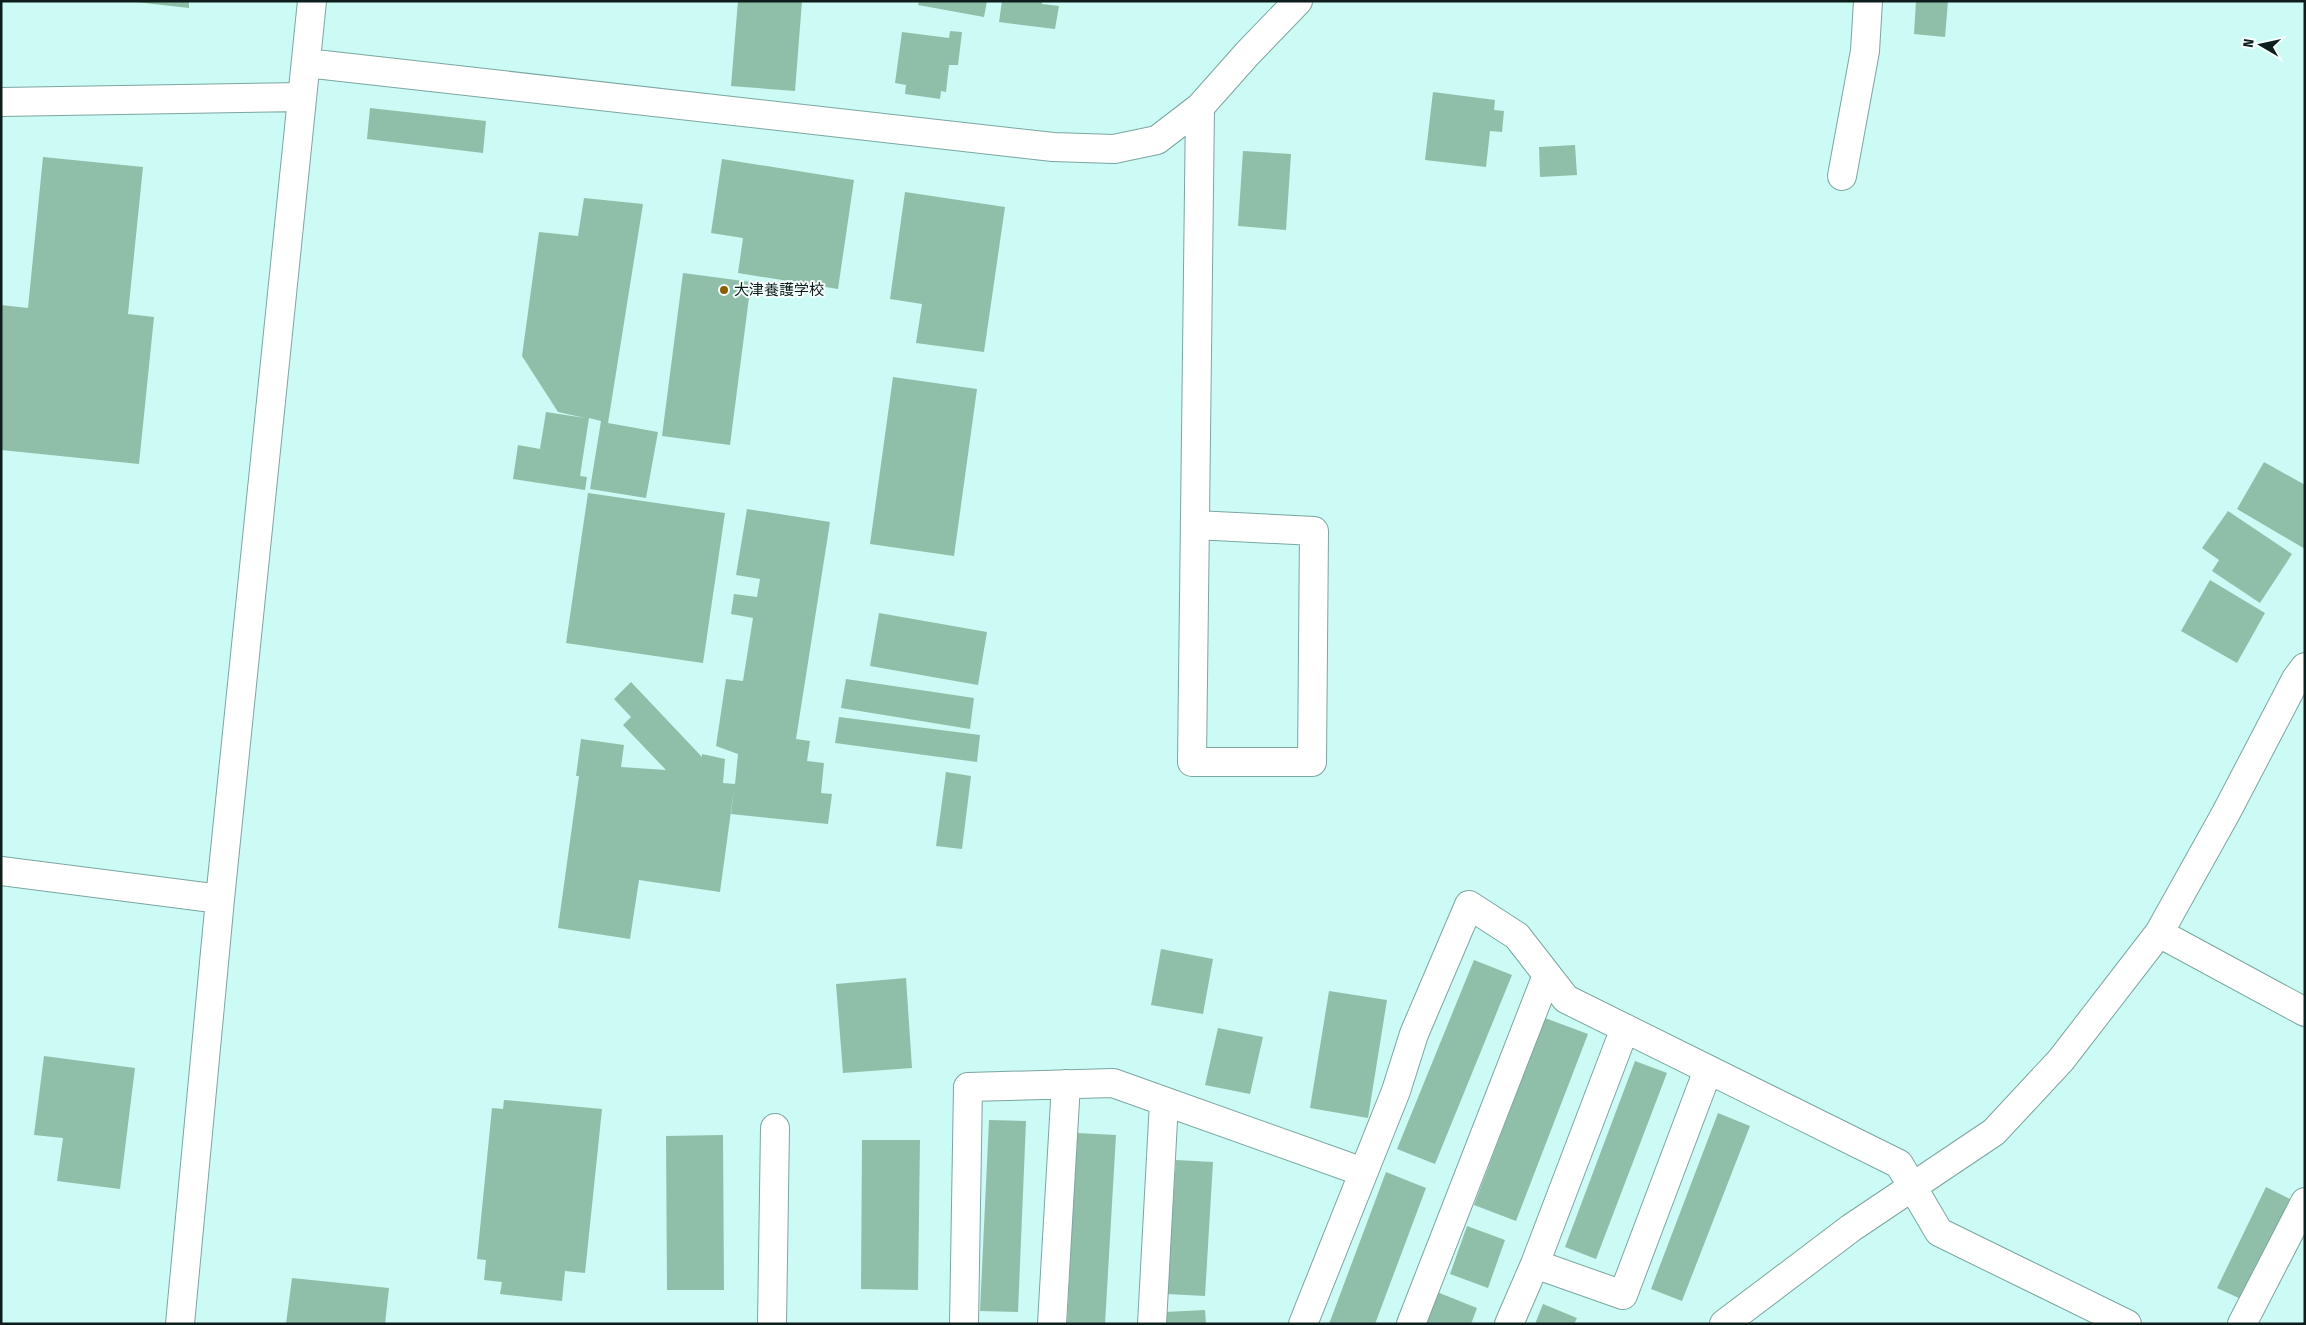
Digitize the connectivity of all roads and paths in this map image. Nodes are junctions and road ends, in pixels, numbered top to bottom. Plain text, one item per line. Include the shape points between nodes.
1 (312, 1) edge
2 (1868, 1) edge
3 (1287, 5) edge
4 (306, 63) junction
5 (302, 97) junction
6 (1, 102) edge
7 (1200, 107) junction
8 (1842, 176) dead end
9 (1195, 525) junction
10 (2305, 667) edge
11 (1, 871) edge
12 (220, 899) junction
13 (2159, 933) junction
14 (1547, 975) junction
15 (2305, 1012) edge
16 (1626, 1028) junction
17 (1708, 1070) junction
18 (1066, 1084) junction
19 (1164, 1102) junction
20 (775, 1128) dead end
21 (1363, 1172) junction
22 (1910, 1187) junction
23 (2305, 1202) edge
24 (1535, 1264) junction
25 (180, 1324) edge
26 (772, 1324) edge
27 (964, 1324) edge
28 (1052, 1324) edge
29 (1152, 1324) edge
30 (1303, 1324) edge
31 (1411, 1324) edge
32 (1509, 1324) edge
33 (1724, 1324) edge
34 (2127, 1324) edge
35 (2242, 1324) edge

1 - 4 street
2 - 8 street via 1865,51
3 - 7 street
4 - 5 street
4 - 7 street via 1053,147 1114,149 1157,140
5 - 6 street
5 - 12 street
7 - 9 street
9 - 9 street via 1192,762 1312,762 1314,531
10 - 13 street
11 - 12 street
12 - 25 street
13 - 15 street
13 - 22 street via 2060,1060 1994,1132
14 - 16 street via 1566,999
14 - 21 street via 1517,936 1469,905 1414,1034 1396,1091
14 - 31 street
16 - 17 street
16 - 24 street
17 - 22 street via 1899,1164
17 - 24 street via 1623,1295
18 - 19 street via 1113,1083
18 - 27 street via 968,1087
18 - 28 street
19 - 21 street
19 - 29 street
20 - 26 street
21 - 30 street
22 - 33 street via 1850,1228
22 - 34 street via 1939,1232
23 - 35 street
24 - 32 street

